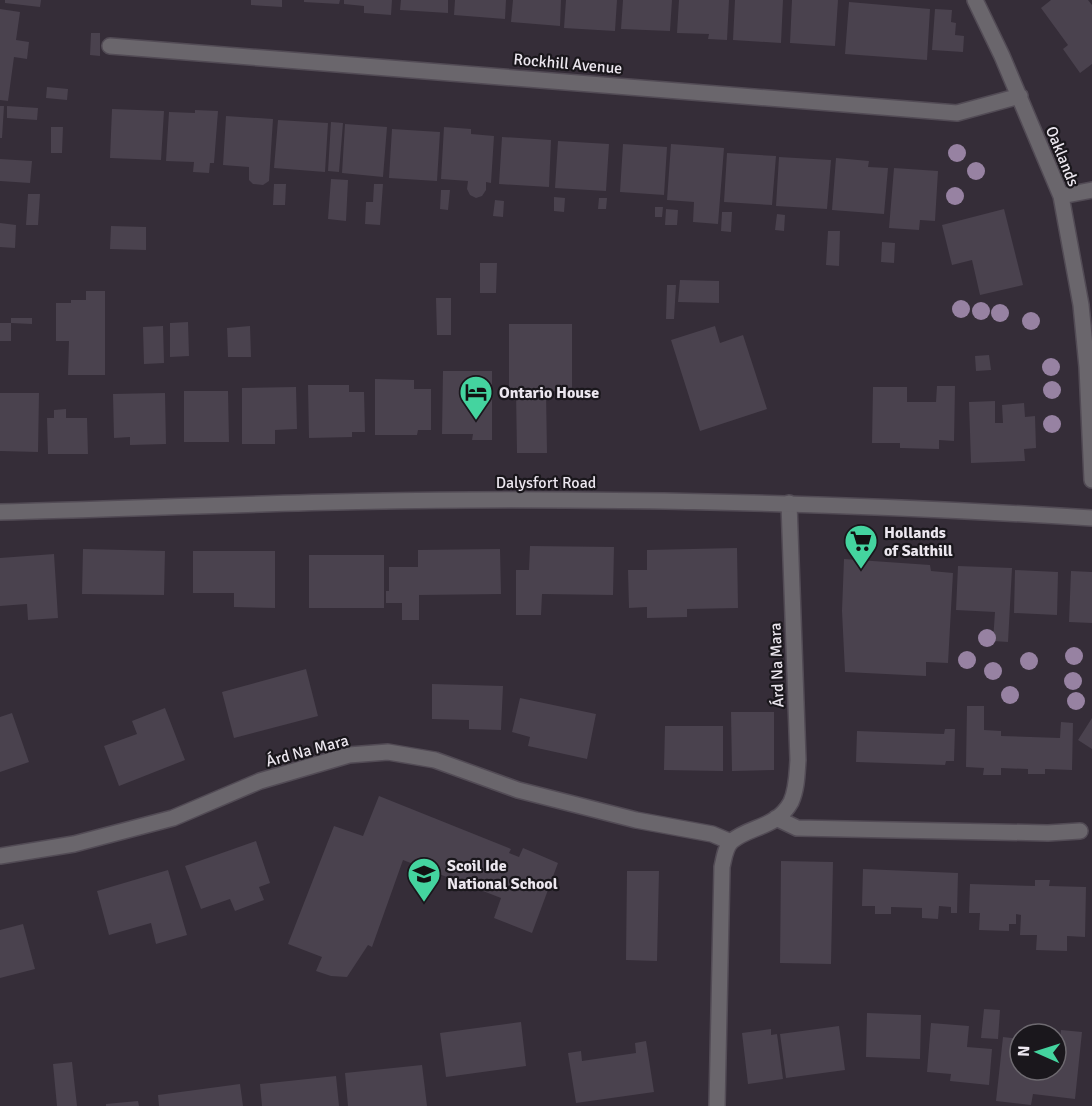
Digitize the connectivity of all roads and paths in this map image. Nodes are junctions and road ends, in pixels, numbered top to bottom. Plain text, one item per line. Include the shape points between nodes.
1 (975, 0) edge
2 (110, 46) dead end
3 (1020, 96) junction
4 (1092, 190) edge
5 (1061, 196) junction
6 (1092, 480) edge
7 (789, 503) junction
8 (0, 512) edge
9 (1092, 518) edge
10 (776, 818) junction
11 (1080, 831) dead end
12 (731, 842) junction
13 (0, 856) edge
14 (717, 1106) edge

1 - 3 street, Oaklands
2 - 3 street, Rockhill Avenue via 957,113
3 - 5 street, Oaklands
4 - 5 street
5 - 6 street, Oaklands via 1081,305
7 - 8 street, Dalysfort Road via 416,501
7 - 9 street, Dalysfort Road
7 - 10 street, Árd Na Mara via 798,760 791,802
10 - 11 street via 797,828
10 - 12 street, Árd Na Mara
12 - 13 street, Árd Na Mara via 711,834 519,790 435,760 388,752 350,755 270,777 173,818 74,844
12 - 14 street via 722,867

